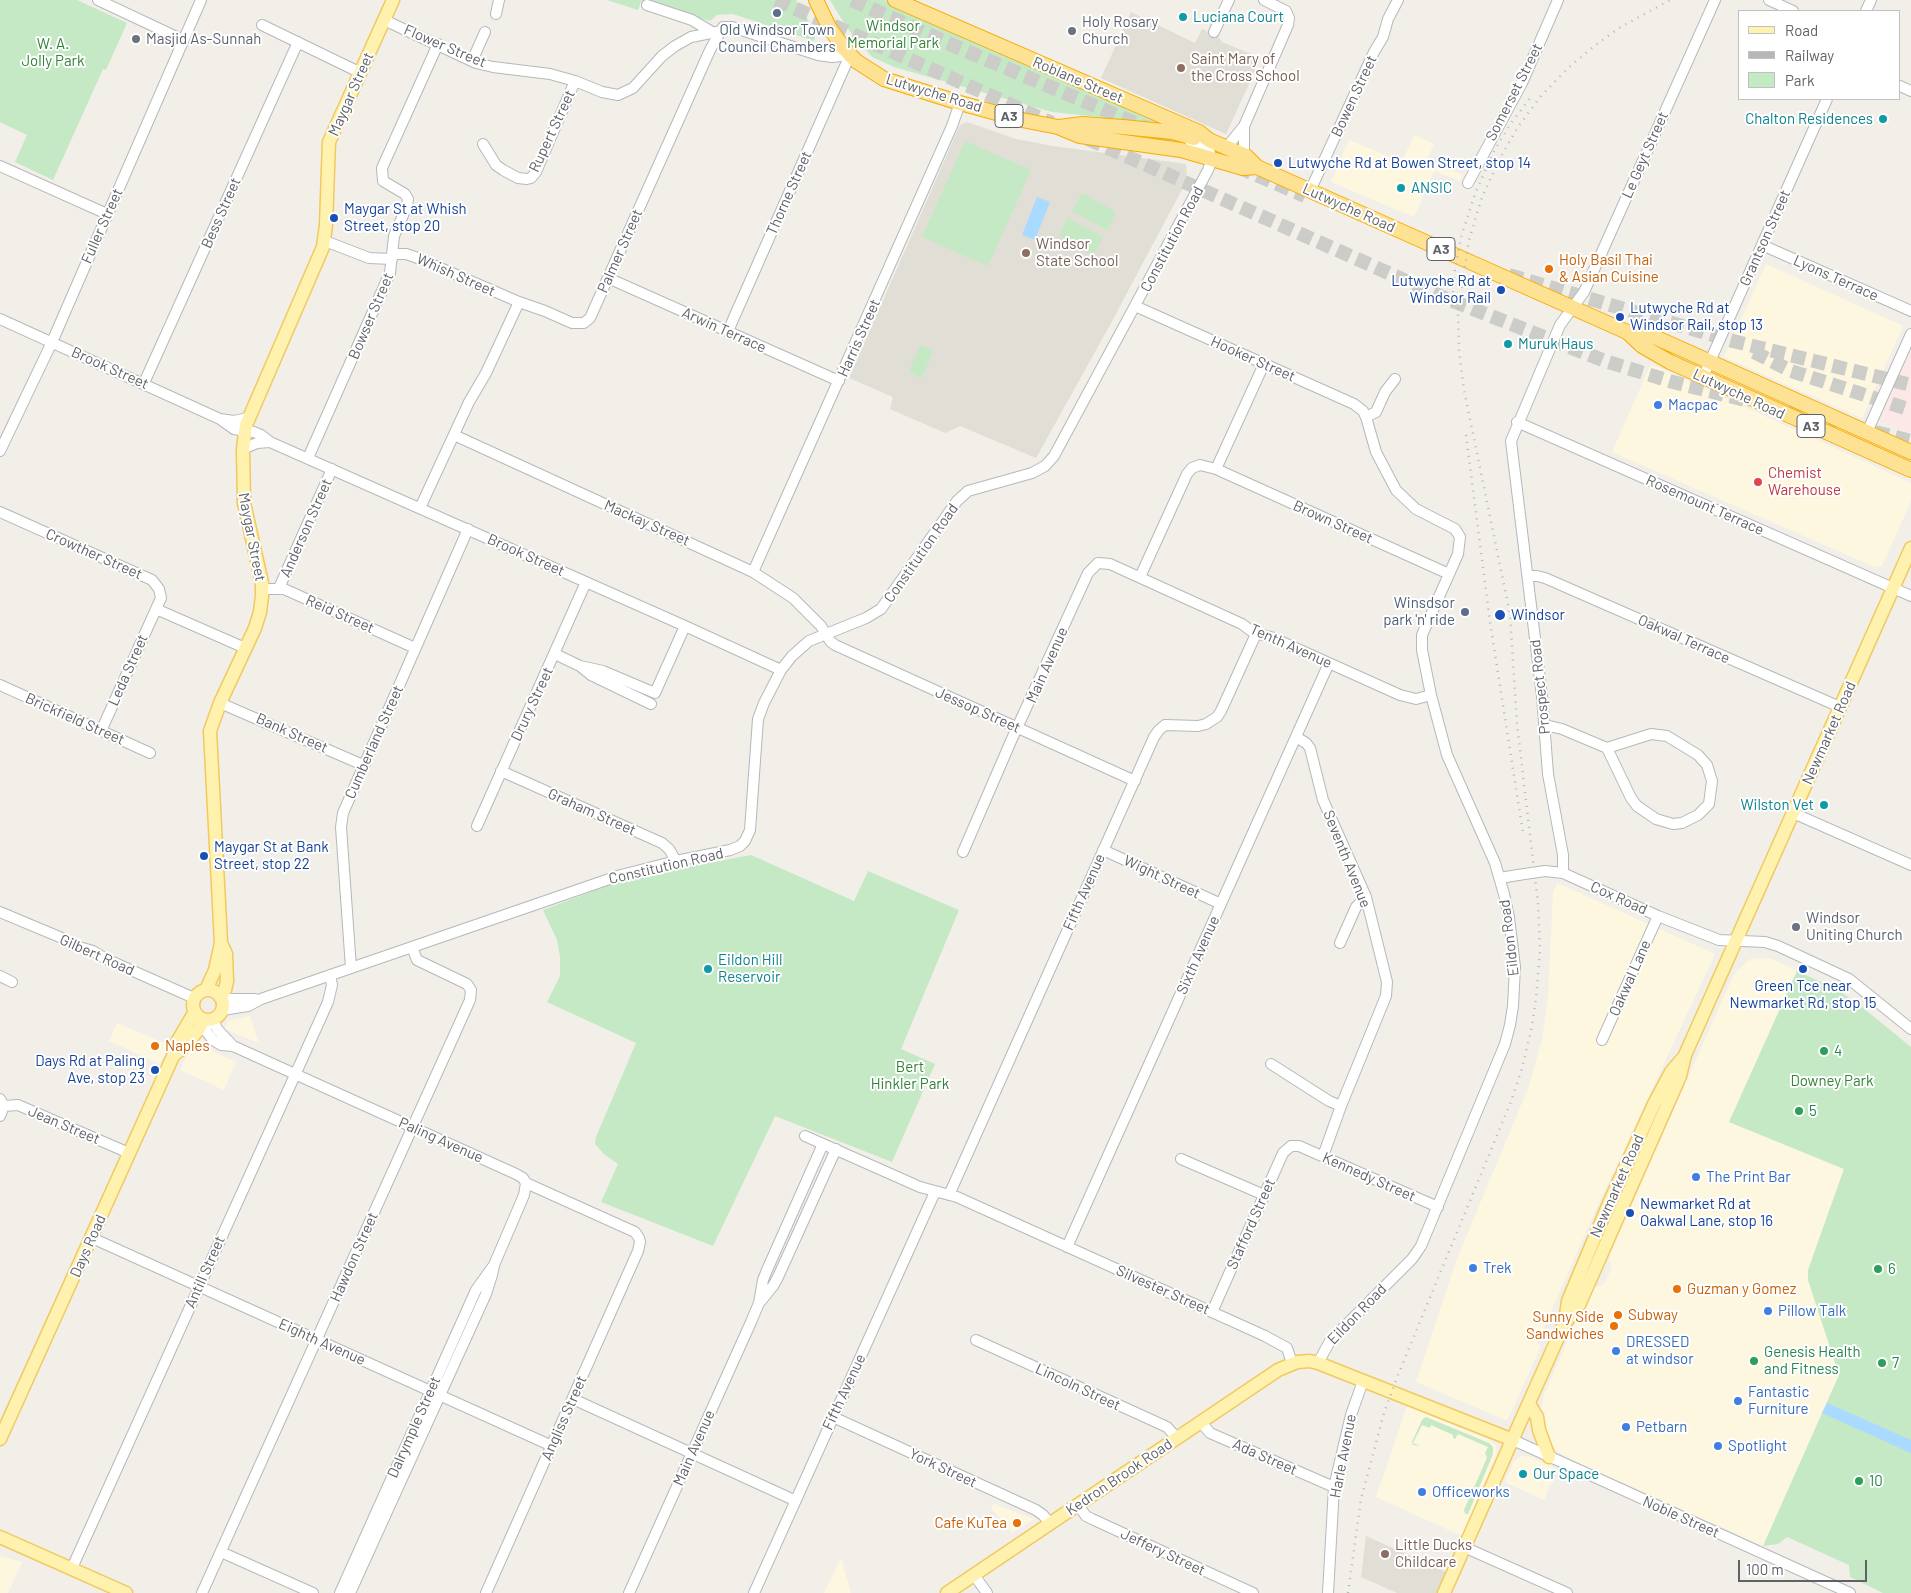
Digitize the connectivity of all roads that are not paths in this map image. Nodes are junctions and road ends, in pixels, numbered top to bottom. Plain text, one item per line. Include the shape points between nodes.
1 (98, 0) edge
2 (201, 0) edge
3 (393, 0) edge
4 (499, 0) edge
5 (816, 0) edge
6 (895, 0) edge
7 (1228, 0) edge
8 (1264, 0) edge
9 (1398, 0) edge
10 (1558, 0) edge
11 (1715, 0) edge
12 (1769, 0) edge
13 (647, 5) dead end
14 (1791, 10) edge
15 (496, 14) dead end
16 (384, 20) junction
17 (262, 25) dead end
18 (717, 31) junction
19 (485, 32) dead end
20 (1214, 32) dead end
21 (183, 40) junction
22 (298, 42) junction
23 (438, 44) junction
24 (850, 55) junction
25 (472, 61) junction
26 (361, 72) junction
27 (575, 81) junction
28 (1827, 100) edge
29 (960, 103) junction
30 (1244, 126) junction
31 (1058, 127) junction
32 (1185, 136) junction
33 (1209, 140) junction
34 (482, 144) dead end
35 (1226, 148) junction
36 (1244, 155) junction
37 (1211, 158) junction
38 (0, 166) edge
39 (1257, 167) junction
40 (1468, 183) dead end
41 (1310, 191) junction
42 (108, 214) junction
43 (325, 241) junction
44 (1762, 245) junction
45 (392, 256) junction
46 (608, 278) junction
47 (519, 302) junction
48 (1135, 306) junction
49 (1572, 308) junction
50 (1911, 311) edge
51 (0, 319) edge
52 (728, 331) junction
53 (1627, 332) junction
54 (1911, 334) edge
55 (52, 342) junction
56 (1710, 361) junction
57 (1264, 364) junction
58 (1703, 377) junction
59 (1395, 379) dead end
60 (839, 381) junction
61 (144, 383) junction
62 (1366, 417) junction
63 (1517, 422) junction
64 (247, 425) junction
65 (1867, 432) junction
66 (454, 435) junction
67 (270, 442) junction
68 (243, 449) junction
69 (0, 450) edge
70 (1911, 452) edge
71 (308, 458) junction
72 (332, 469) junction
73 (1216, 469) junction
74 (1911, 470) edge
75 (420, 508) junction
76 (0, 512) edge
77 (468, 529) junction
78 (1911, 548) edge
79 (1098, 563) joint
80 (753, 572) junction
81 (1449, 574) junction
82 (1528, 576) junction
83 (1140, 577) junction
84 (586, 582) junction
85 (279, 588) junction
86 (1893, 588) junction
87 (262, 589) junction
88 (1911, 596) edge
89 (156, 608) junction
90 (685, 626) junction
91 (825, 634) junction
92 (1256, 634) junction
93 (245, 648) junction
94 (415, 648) junction
95 (555, 654) junction
96 (1329, 663) junction
97 (781, 670) junction
98 (0, 685) edge
99 (1431, 695) junction
100 (220, 703) junction
101 (1840, 707) junction
102 (1545, 725) junction
103 (1018, 728) junction
104 (101, 731) junction
105 (1296, 737) junction
106 (1607, 748) junction
107 (150, 753) dead end
108 (363, 765) junction
109 (501, 771) junction
110 (1135, 781) junction
111 (1793, 813) junction
112 (477, 826) dead end
113 (1103, 850) junction
114 (963, 852) dead end
115 (676, 861) junction
116 (1911, 865) edge
117 (1563, 873) junction
118 (1500, 878) junction
119 (1366, 898) junction
120 (1220, 904) junction
121 (0, 912) edge
122 (1658, 916) junction
123 (1735, 942) junction
124 (221, 943) junction
125 (1340, 943) dead end
126 (412, 947) junction
127 (351, 968) junction
128 (330, 975) junction
129 (0, 976) edge
130 (12, 982) dead end
131 (206, 990) junction
132 (194, 998) junction
133 (221, 1002) junction
134 (204, 1018) junction
135 (1911, 1029) edge
136 (1602, 1040) dead end
137 (1271, 1064) dead end
138 (295, 1074) junction
139 (2, 1103) edge
140 (1341, 1106) junction
141 (0, 1116) edge
142 (413, 1127) junction
143 (805, 1136) dead end
144 (823, 1144) junction
145 (1300, 1146) joint
146 (836, 1149) junction
147 (129, 1153) junction
148 (1323, 1156) junction
149 (1181, 1159) dead end
150 (526, 1183) junction
151 (935, 1192) junction
152 (948, 1195) junction
153 (1264, 1196) junction
154 (1438, 1207) junction
155 (92, 1238) junction
156 (640, 1242) joint
157 (1067, 1247) junction
158 (199, 1286) junction
159 (759, 1303) junction
160 (1212, 1312) junction
161 (316, 1339) junction
162 (976, 1340) dead end
163 (1292, 1363) junction
164 (1318, 1363) junction
165 (1363, 1381) junction
166 (436, 1393) junction
167 (573, 1399) junction
168 (1529, 1404) junction
169 (832, 1417) junction
170 (1201, 1422) junction
171 (1178, 1438) junction
172 (0, 1439) edge
173 (1513, 1440) junction
174 (552, 1446) junction
175 (692, 1453) junction
176 (1549, 1458) junction
177 (1334, 1487) junction
178 (794, 1500) junction
179 (1078, 1505) junction
180 (1050, 1523) junction
181 (0, 1537) edge
182 (15, 1543) junction
183 (0, 1544) edge
184 (1464, 1547) junction
185 (221, 1552) junction
186 (72, 1568) junction
187 (974, 1575) junction
188 (126, 1593) edge
189 (202, 1593) edge
190 (314, 1593) edge
191 (340, 1593) edge
192 (350, 1593) edge
193 (486, 1593) edge
194 (629, 1593) edge
195 (754, 1593) edge
196 (947, 1593) edge
197 (986, 1593) edge
198 (1253, 1593) edge
199 (1328, 1593) edge
200 (1444, 1593) edge
201 (1567, 1593) edge
202 (1850, 1593) edge

1 - 21 street
2 - 21 street, Fuller Street
3 - 16 main road, Maygar Street
4 - 15 street
5 - 24 highway, Lutwyche Road / A3
6 - 33 highway, Roblane Street / A3 via 1199,132
7 - 20 street
8 - 30 street via 1286,11 1288,25
9 - 41 street, Bowen Street
10 - 40 street, Somerset Street via 1522,83
11 - 49 street, Le Geyt Street via 1584,292
12 - 14 street
13 - 18 street
16 - 23 street, Flower Street
16 - 26 main road, Maygar Street
17 - 22 street
18 - 24 street via 727,26 823,56
18 - 27 street, Flower Street via 691,37 669,50 639,83 625,93 611,94
18 - 46 street, Palmer Street
19 - 25 street
21 - 42 street, Fuller Street
22 - 26 street
22 - 61 street, Bess Street
23 - 25 street, Flower Street
23 - 45 street, Bowser Street via 382,168 383,181 405,194 408,200 394,236
24 - 29 highway, Lutwyche Road / A3 via 884,78
24 - 52 street, Thorne Street
25 - 27 street, Flower Street
26 - 43 main road, Maygar Street via 330,142
27 - 34 street, Rupert Street via 531,178 518,178 502,170
28 - 44 street, Grantson Street
29 - 31 highway, Lutwyche Road / A3
29 - 60 street, Harris Street
30 - 35 street
30 - 36 street
31 - 32 highway, Lutwyche Road / A3 via 1083,124
31 - 37 highway, Lutwyche Road / A3 via 1080,136 1181,150
32 - 33 highway, Lutwyche Road / A3
32 - 37 street via 1205,148
33 - 35 highway, Roblane Street / A3
35 - 36 highway, Roblane Street / A3
36 - 39 highway, Roblane Street / A3
37 - 39 highway, Lutwyche Road / A3 via 1243,168
37 - 48 street, Constitution Road via 1198,191
38 - 42 street
39 - 41 highway, Lutwyche Road / A3
41 - 49 highway, Lutwyche Road / A3
42 - 55 street, Fuller Street
43 - 45 street, Whish Street via 373,259
43 - 64 main road, Maygar Street
44 - 50 street, Lyons Terrace
44 - 56 street, Grantson Street
45 - 47 street, Whish Street via 406,254 415,257
45 - 71 street, Bowser Street via 388,280
46 - 47 street, Palmer Street via 590,318 580,324 572,324
46 - 52 street, Arwin Terrace
47 - 66 street
48 - 57 street, Hooker Street
48 - 91 street, Constitution Road via 1050,461 1032,473 968,491 957,501 881,609
49 - 53 highway, Lutwyche Road / A3
49 - 63 street via 1560,325
51 - 55 street, Brook Street
52 - 60 street, Arwin Terrace
53 - 56 highway, Lutwyche Road / A3 via 1648,334
53 - 58 highway, Lutwyche Road / A3 via 1658,356
54 - 65 street
55 - 61 street, Brook Street
55 - 69 street, Fuller Street
56 - 58 street, Grantson Street
56 - 65 highway, Lutwyche Road / A3
57 - 62 street, Hooker Street via 1354,404
57 - 73 street
58 - 74 highway, Lutwyche Road / A3
59 - 62 street via 1376,412
60 - 80 street, Harris Street
61 - 64 street, Brook Street via 220,419 228,426
62 - 81 street, Eildon Road via 1376,452 1396,490 1416,509 1455,529 1460,537
63 - 82 street, Prospect Road via 1511,441
63 - 86 street, Rosemount Terrace
64 - 67 street, Brook Street
64 - 68 main road, Maygar Street
65 - 70 highway, Lutwyche Road / A3
66 - 75 street
66 - 80 street, Mackay Street
67 - 68 street
67 - 71 street, Brook Street
68 - 87 main road, Maygar Street via 244,503
71 - 72 street, Brook Street
72 - 75 street, Brook Street
72 - 85 street, Anderson Street
73 - 81 street, Brown Street
73 - 83 street via 1198,466 1187,474
75 - 77 street, Brook Street
76 - 89 street, Crowther Street via 152,580 161,598
77 - 84 street, Brook Street
77 - 94 street, Cumberland Street
78 - 86 main road, Newmarket Road
79 - 83 street, Tenth Avenue via 1106,562
79 - 103 street, Main Avenue via 1088,573
80 - 91 street, Mackay Street via 793,598
81 - 99 street, Eildon Road via 1422,635 1423,660
82 - 101 street, Oakwal Terrace via 1546,578
82 - 102 street, Prospect Road
83 - 92 street, Tenth Avenue via 1242,624
84 - 90 street, Brook Street
84 - 95 street, Drury Street
85 - 87 street, Reid Street
85 - 94 street, Reid Street
86 - 88 street, Rosemount Terrace
86 - 101 main road, Newmarket Road
87 - 93 main road, Maygar Street via 259,617
89 - 93 street
89 - 104 street, Leda Street
90 - 95 street via 655,698 591,675
90 - 97 street, Brook Street
91 - 97 street, Constitution Road via 804,645
91 - 103 street, Jessop Street via 834,645
92 - 96 street, Tenth Avenue via 1271,637
92 - 110 street, Fifth Avenue via 1219,714 1202,726 1173,724 1162,727 1154,737
93 - 100 main road, Maygar Street
94 - 108 street, Cumberland Street
95 - 109 street, Drury Street
96 - 99 street, Tenth Avenue via 1407,698
96 - 105 street, Sixth Avenue
97 - 115 street, Constitution Road via 758,719 751,823 747,838 735,849
98 - 104 street, Brickfield Street
99 - 118 street, Eildon Road via 1447,755
100 - 108 street, Bank Street
100 - 124 main road, Maygar Street via 209,738
101 - 111 main road, Newmarket Road
102 - 106 street
102 - 117 street, Prospect Road via 1548,774 1564,855
103 - 110 street, Jessop Street
103 - 114 street, Main Avenue
104 - 107 street, Brickfield Street
105 - 119 street, Seventh Avenue via 1310,748 1323,800
105 - 120 street, Sixth Avenue
106 - 106 street via 1651,734 1672,738 1707,765 1712,781 1708,804 1698,815 1682,823 1656,819 1631,798
108 - 127 street, Cumberland Street via 341,820
109 - 112 street, Drury Street
109 - 115 street, Graham Street via 662,843
110 - 113 street, Fifth Avenue
111 - 116 street
111 - 123 main road, Newmarket Road
113 - 120 street, Wight Street
113 - 152 street, Fifth Avenue
115 - 126 street, Constitution Road via 621,875
117 - 118 street, Cox Road, bridge
117 - 122 street, Cox Road
118 - 154 street, Eildon Road via 1515,968 1510,1025
119 - 125 street via 1356,907
119 - 140 street, Seventh Avenue via 1387,982 1386,996
120 - 157 street, Sixth Avenue
121 - 132 street, Gilbert Road
122 - 123 street, Cox Road via 1719,940
122 - 136 street, Oakwal Lane
123 - 135 street, Cox Road via 1772,944 1842,974
123 - 168 main road, Newmarket Road via 1586,1290 1564,1324
124 - 131 main road, Maygar Street
124 - 133 main road, Maygar Street via 226,954 227,981
126 - 127 street, Constitution Road
126 - 142 street, Hawdon Street via 416,959 464,982 471,993
127 - 128 street, Constitution Road
128 - 133 street, Constitution Road via 261,999
128 - 138 street, Antill Street via 330,995
129 - 130 street
131 - 132 main road
131 - 133 main road via 214,991
132 - 134 main road via 192,1006
133 - 134 main road via 220,1014
134 - 138 street, Paling Avenue via 233,1046
134 - 147 main road, Days Road via 199,1029 174,1054
137 - 140 street
138 - 142 street, Paling Avenue
138 - 158 street, Antill Street
139 - 141 street
139 - 147 street, Jean Street via 18,1105
140 - 148 street, Seventh Avenue
142 - 150 street, Paling Avenue via 516,1174
142 - 161 street, Hawdon Street
143 - 144 street, Silvester Street
144 - 146 street, Silvester Street
144 - 159 street, Main Avenue via 767,1270
145 - 148 street, Kennedy Street
145 - 153 street, Stafford Street via 1291,1146 1284,1153
146 - 151 street, Silvester Street
146 - 159 street, Main Avenue via 778,1277
147 - 155 main road, Days Road
148 - 154 street, Kennedy Street
149 - 153 street
150 - 156 street, Paling Avenue via 632,1231
150 - 166 street, Dalrymple Street via 486,1294
151 - 152 street, Silvester Street
151 - 169 street, Fifth Avenue
152 - 157 street, Silvester Street
153 - 160 street, Stafford Street
154 - 164 street, Eildon Road via 1417,1252 1337,1333
155 - 158 street, Eighth Avenue
155 - 172 main road, Days Road
156 - 167 street, Angliss Street
157 - 160 street, Silvester Street
158 - 161 street, Eighth Avenue
158 - 186 street, Antill Street
159 - 175 street, Main Avenue
160 - 163 street, Silvester Street via 1280,1343 1290,1352
161 - 166 street, Eighth Avenue
161 - 185 street, Hawdon Street
162 - 171 street, Lincoln Street via 1167,1426
163 - 164 main road
163 - 170 main road, Kedron Brook Road
164 - 165 main road
165 - 173 main road
165 - 177 street, Harle Avenue
166 - 174 street, Eighth Avenue
166 - 191 street, Dalrymple Street
166 - 192 street, Dalrymple Street
167 - 174 street, Angliss Street
167 - 175 street
168 - 173 main road, Newmarket Road
168 - 176 main road via 1537,1417
169 - 178 street, Fifth Avenue
169 - 180 street, York Street via 1036,1510
170 - 171 main road, Kedron Brook Road
170 - 177 street, Ada Street via 1210,1433
171 - 179 main road, Kedron Brook Road
173 - 176 street, Noble Street
173 - 184 main road, Newmarket Road
174 - 193 street, Angliss Street
175 - 178 street
175 - 194 street, Main Avenue
176 - 202 street, Noble Street
177 - 199 street, Harle Avenue
178 - 195 street, Fifth Avenue
179 - 180 main road, Kedron Brook Road
179 - 198 street, Jeffery Street via 1086,1516
180 - 187 main road, Kedron Brook Road
181 - 182 main road
182 - 183 main road
182 - 186 main road
184 - 200 main road, Newmarket Road
184 - 201 street
185 - 189 street, Hawdon Street
185 - 190 street
186 - 188 main road
187 - 196 main road, Kedron Brook Road
187 - 197 street

